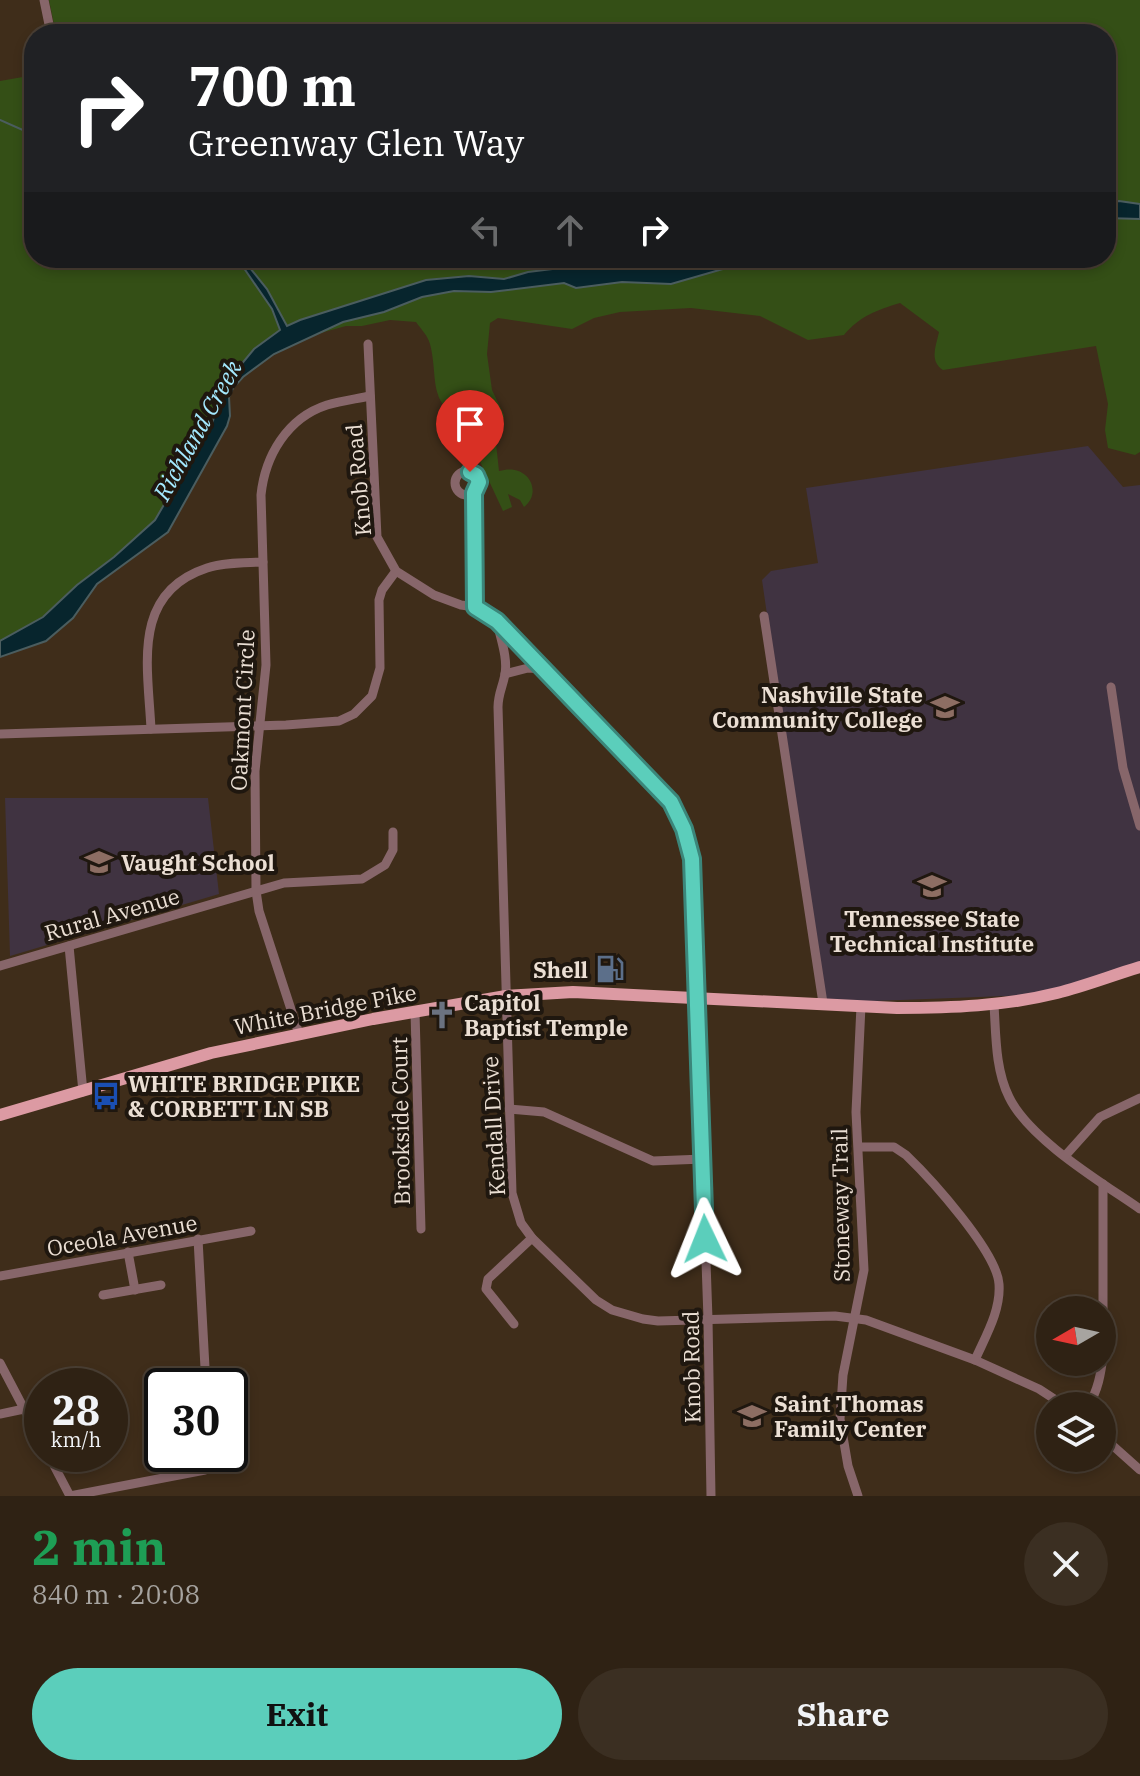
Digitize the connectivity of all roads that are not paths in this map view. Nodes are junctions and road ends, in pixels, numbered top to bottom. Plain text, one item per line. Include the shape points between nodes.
1 (44, 0) edge
2 (49, 24) edge
3 (368, 344) dead end
4 (370, 396) junction
5 (474, 493) dead end
6 (263, 562) junction
7 (396, 571) junction
8 (475, 607) junction
9 (764, 616) dead end
10 (497, 621) junction
11 (544, 669) junction
12 (505, 674) junction
13 (1111, 687) dead end
14 (258, 726) junction
15 (151, 729) junction
16 (0, 734) edge
17 (1140, 826) edge
18 (393, 832) dead end
19 (256, 891) junction
20 (69, 946) junction
21 (0, 966) edge
22 (1140, 967) edge
23 (506, 996) junction
24 (698, 997) junction
25 (823, 1003) junction
26 (994, 1005) junction
27 (861, 1006) junction
28 (415, 1012) junction
29 (299, 1034) junction
30 (83, 1092) junction
31 (1140, 1098) edge
32 (509, 1109) junction
33 (0, 1115) edge
34 (859, 1147) junction
35 (1065, 1156) junction
36 (703, 1159) junction
37 (1103, 1184) junction
38 (1140, 1209) edge
39 (421, 1229) dead end
40 (251, 1231) dead end
41 (532, 1238) junction
42 (198, 1239) junction
43 (128, 1252) junction
44 (0, 1276) edge
45 (161, 1285) dead end
46 (135, 1290) junction
47 (103, 1295) dead end
48 (708, 1319) junction
49 (855, 1319) junction
50 (514, 1324) dead end
51 (975, 1360) junction
52 (0, 1363) edge
53 (205, 1368) edge
54 (1044, 1392) edge
55 (1094, 1392) edge
56 (24, 1409) joint
57 (0, 1414) edge
58 (1116, 1449) edge
59 (1140, 1470) edge
60 (57, 1472) edge
61 (195, 1472) edge
62 (70, 1496) edge
63 (711, 1496) edge
64 (858, 1496) edge

1 - 2 street
3 - 4 street, Knob Road
4 - 6 street, Oakmont Circle via 313,412 273,451 262,486
4 - 7 street, Knob Road via 377,537
5 - 8 street
6 - 14 street, Oakmont Circle via 266,665
6 - 15 street via 207,568 183,579 156,608 147,650
7 - 8 street, Knob Road via 434,595
7 - 14 street via 379,600 380,668 372,696 339,721
8 - 10 street, Knob Road
9 - 25 street
10 - 11 street, Knob Road
10 - 12 street, Kendall Drive
11 - 12 street
11 - 24 street, Knob Road via 671,802 684,829 692,859
12 - 23 street, Kendall Drive via 498,707
13 - 17 street via 1123,768
14 - 15 street
14 - 19 street, Oakmont Circle
15 - 16 street
18 - 19 street, Rural Avenue via 393,850 385,865 362,879 299,881
19 - 20 street, Rural Avenue
19 - 29 street, Oakmont Circle
20 - 21 street, Rural Avenue
20 - 30 street
22 - 26 main road, White Bridge Pike via 1055,994
23 - 24 main road, White Bridge Pike via 573,992
23 - 28 main road, White Bridge Pike
23 - 32 street, Kendall Drive
24 - 25 main road, White Bridge Pike
24 - 36 street, Knob Road
25 - 27 main road, White Bridge Pike
26 - 27 main road, White Bridge Pike
26 - 35 street via 1008,1095 1020,1115
27 - 34 street, Stoneway Trail
28 - 29 main road, White Bridge Pike
28 - 39 street, Brookside Court
29 - 30 main road, White Bridge Pike via 211,1053
30 - 33 main road, White Bridge Pike
31 - 35 street via 1100,1117
32 - 36 street via 544,1112 653,1161
32 - 41 street, Kendall Drive via 512,1193
34 - 49 street, Stoneway Trail via 864,1270
34 - 51 street via 894,1147 906,1155 992,1258 999,1298
35 - 37 street
36 - 48 street, Knob Road
37 - 38 street
37 - 55 street via 1103,1356
40 - 42 street, Oceola Avenue
41 - 48 street, Kendall Drive via 612,1310 658,1321
41 - 50 street via 488,1279 486,1289
42 - 43 street, Oceola Avenue
42 - 53 street
43 - 44 street, Oceola Avenue
43 - 46 street
45 - 46 street
46 - 47 street
48 - 49 street, Kendall Drive
48 - 63 street, Knob Road
49 - 51 street, Kendall Drive
49 - 64 street, Stoneway Trail via 840,1419
51 - 54 street, Kendall Drive
52 - 56 street
56 - 57 street
58 - 59 street
60 - 62 street
61 - 62 street

